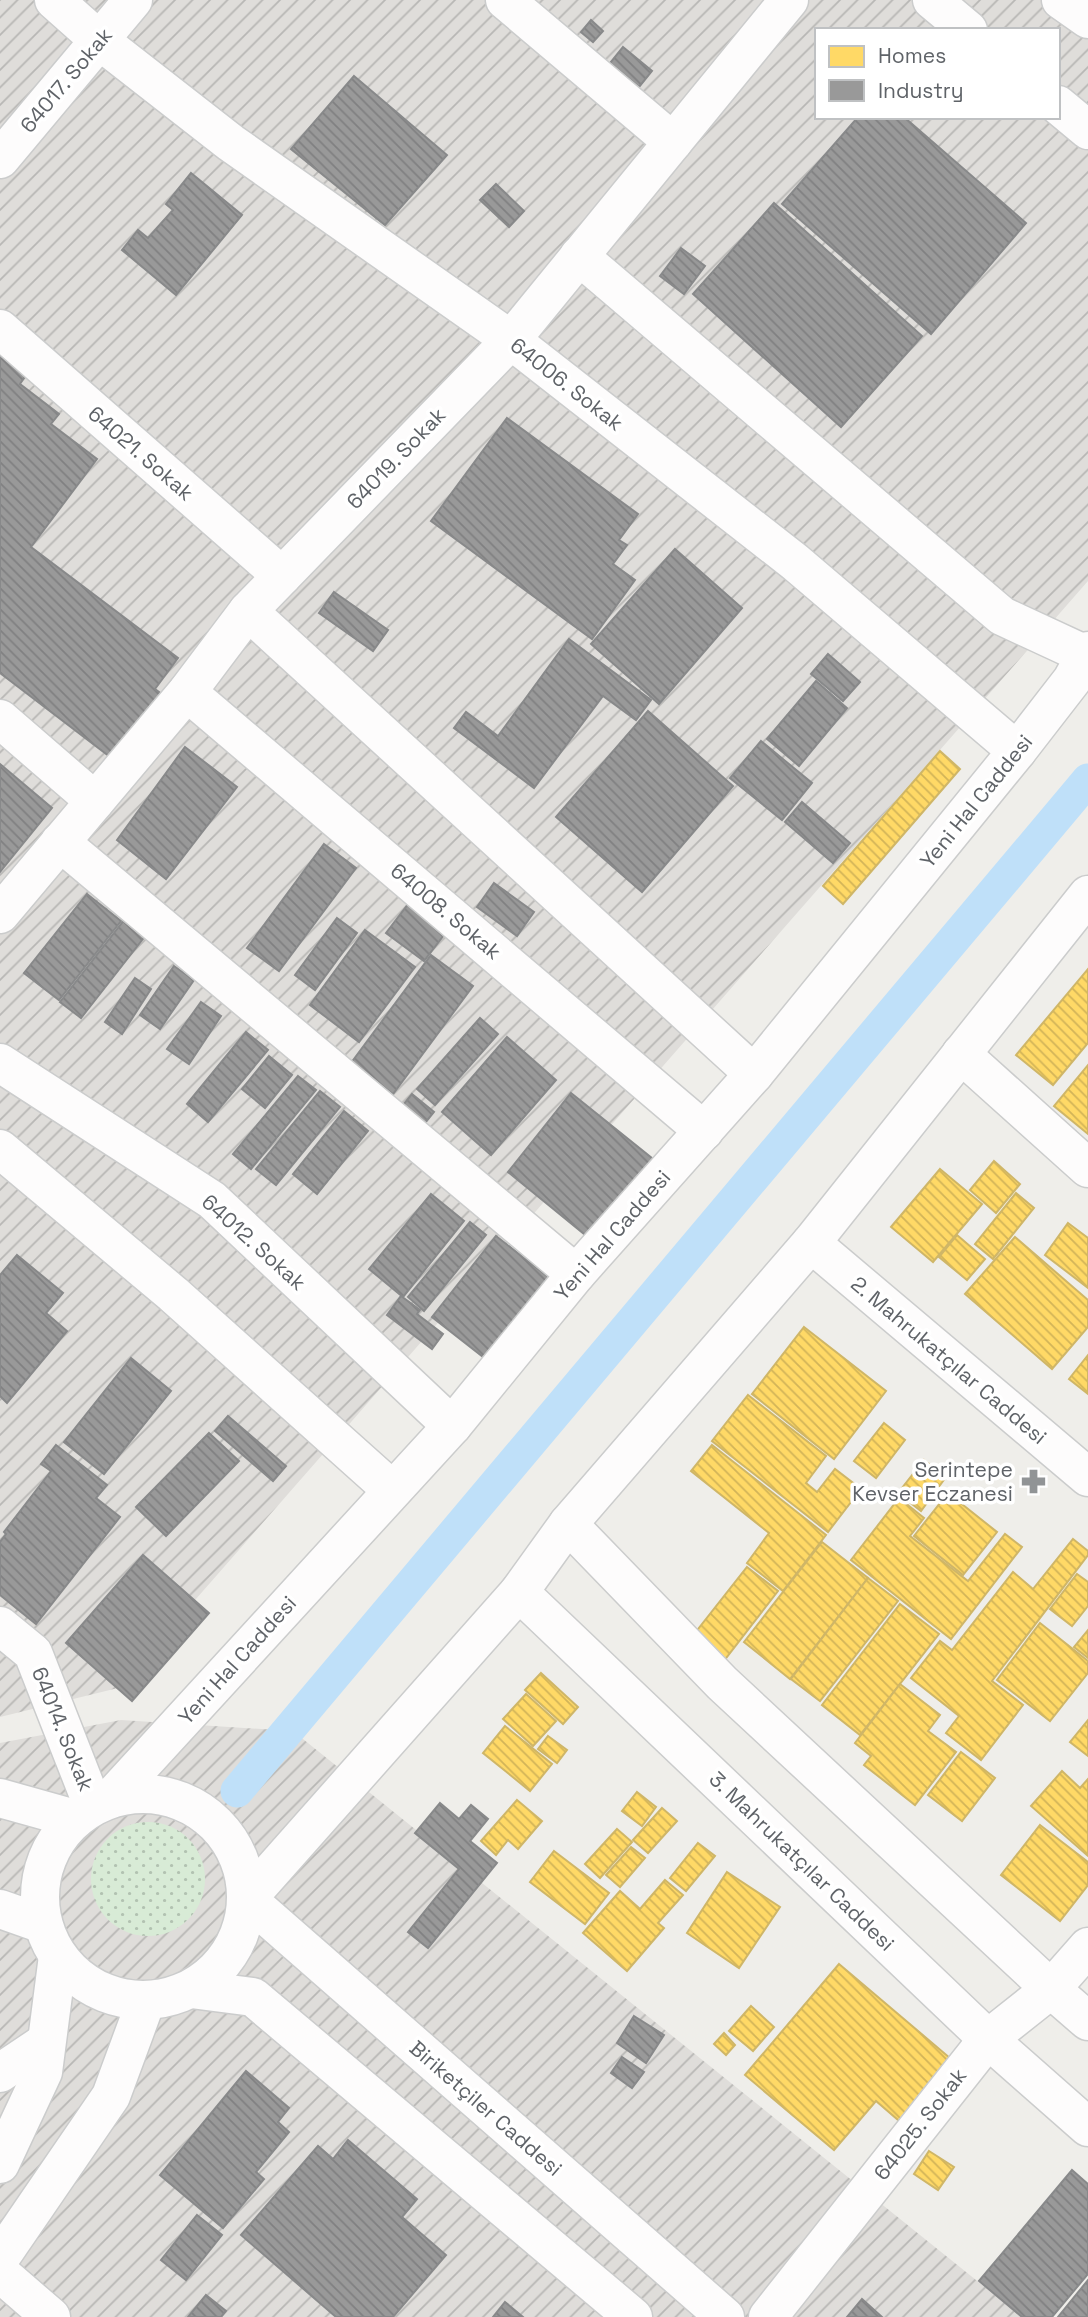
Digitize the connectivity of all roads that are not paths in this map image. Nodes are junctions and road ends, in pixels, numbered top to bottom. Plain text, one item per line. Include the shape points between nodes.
1 (54, 0) edge
2 (133, 0) edge
3 (505, 0) edge
4 (789, 0) edge
5 (932, 0) edge
6 (1061, 0) edge
7 (1088, 19) edge
8 (966, 28) edge
9 (99, 40) junction
10 (1060, 107) edge
11 (1088, 130) edge
12 (673, 142) junction
13 (0, 159) edge
14 (579, 256) junction
15 (0, 329) edge
16 (511, 340) junction
17 (282, 576) junction
18 (248, 611) junction
19 (1087, 653) edge
20 (187, 692) junction
21 (0, 719) edge
22 (1017, 751) junction
23 (95, 801) junction
24 (60, 842) junction
25 (1088, 895) edge
26 (0, 914) edge
27 (961, 1054) junction
28 (0, 1063) edge
29 (754, 1074) junction
30 (704, 1130) junction
31 (0, 1149) edge
32 (1088, 1168) edge
33 (811, 1243) junction
34 (576, 1273) junction
35 (452, 1426) junction
36 (1088, 1477) edge
37 (392, 1490) junction
38 (568, 1524) junction
39 (519, 1592) junction
40 (0, 1626) edge
41 (0, 1798) edge
42 (93, 1808) junction
43 (247, 1899) junction
44 (0, 1909) edge
45 (51, 1940) junction
46 (1088, 1947) edge
47 (191, 1989) junction
48 (1051, 1989) junction
49 (146, 2001) junction
50 (1088, 2021) edge
51 (988, 2039) junction
52 (46, 2042) junction
53 (0, 2073) edge
54 (1088, 2126) edge
55 (0, 2164) edge
56 (0, 2258) edge
57 (0, 2273) edge
58 (51, 2317) edge
59 (633, 2317) edge
60 (725, 2317) edge
61 (768, 2317) edge

1 - 9 street, 64006. Sokak
2 - 9 street, 64017. Sokak
3 - 12 street
4 - 12 street, 64019. Sokak
5 - 8 street
6 - 7 street
9 - 13 street, 64017. Sokak
9 - 16 street, 64006. Sokak via 231,143
10 - 11 street
12 - 14 street, 64019. Sokak
14 - 16 street, 64019. Sokak
14 - 19 street via 1002,616
15 - 17 street, 64021. Sokak
16 - 17 street, 64019. Sokak
16 - 22 street, 64006. Sokak via 795,562
17 - 18 street, 64019. Sokak
18 - 20 street, 64019. Sokak
18 - 29 street
19 - 22 street, Yeni Hal Caddesi
20 - 23 street, 64019. Sokak
20 - 30 street, 64008. Sokak
21 - 23 street
22 - 29 street, Yeni Hal Caddesi
23 - 24 street, 64019. Sokak
24 - 26 street, 64019. Sokak
24 - 34 street
25 - 27 street
27 - 32 street
27 - 33 street
28 - 35 street, 64012. Sokak via 212,1200
29 - 30 street, Yeni Hal Caddesi
30 - 34 street, Yeni Hal Caddesi
31 - 37 street via 173,1294
33 - 36 street, 2. Mahrukatçılar Caddesi
33 - 38 street
34 - 35 street, Yeni Hal Caddesi
35 - 37 street, Yeni Hal Caddesi
37 - 42 street, Yeni Hal Caddesi
38 - 39 street
38 - 48 street via 722,1683
39 - 43 street
39 - 51 street, 3. Mahrukatçılar Caddesi
40 - 42 street, 64014. Sokak via 33,1653
41 - 42 street
42 - 43 street via 143,1793 176,1798 205,1813 228,1837 243,1867
42 - 45 street via 58,1838 46,1861 40,1906
43 - 47 street via 243,1927 231,1952 214,1973
43 - 60 street, Biriketçiler Caddesi
44 - 45 street
45 - 49 street via 81,1981 112,1996
45 - 52 street
46 - 48 street, 64025. Sokak
47 - 49 street
47 - 59 street via 253,1997
48 - 50 street
48 - 51 street, 64025. Sokak
49 - 56 street via 111,2096
51 - 54 street, 3. Mahrukatçılar Caddesi
51 - 61 street, 64025. Sokak
52 - 53 street
52 - 55 street via 43,2072
57 - 58 street

